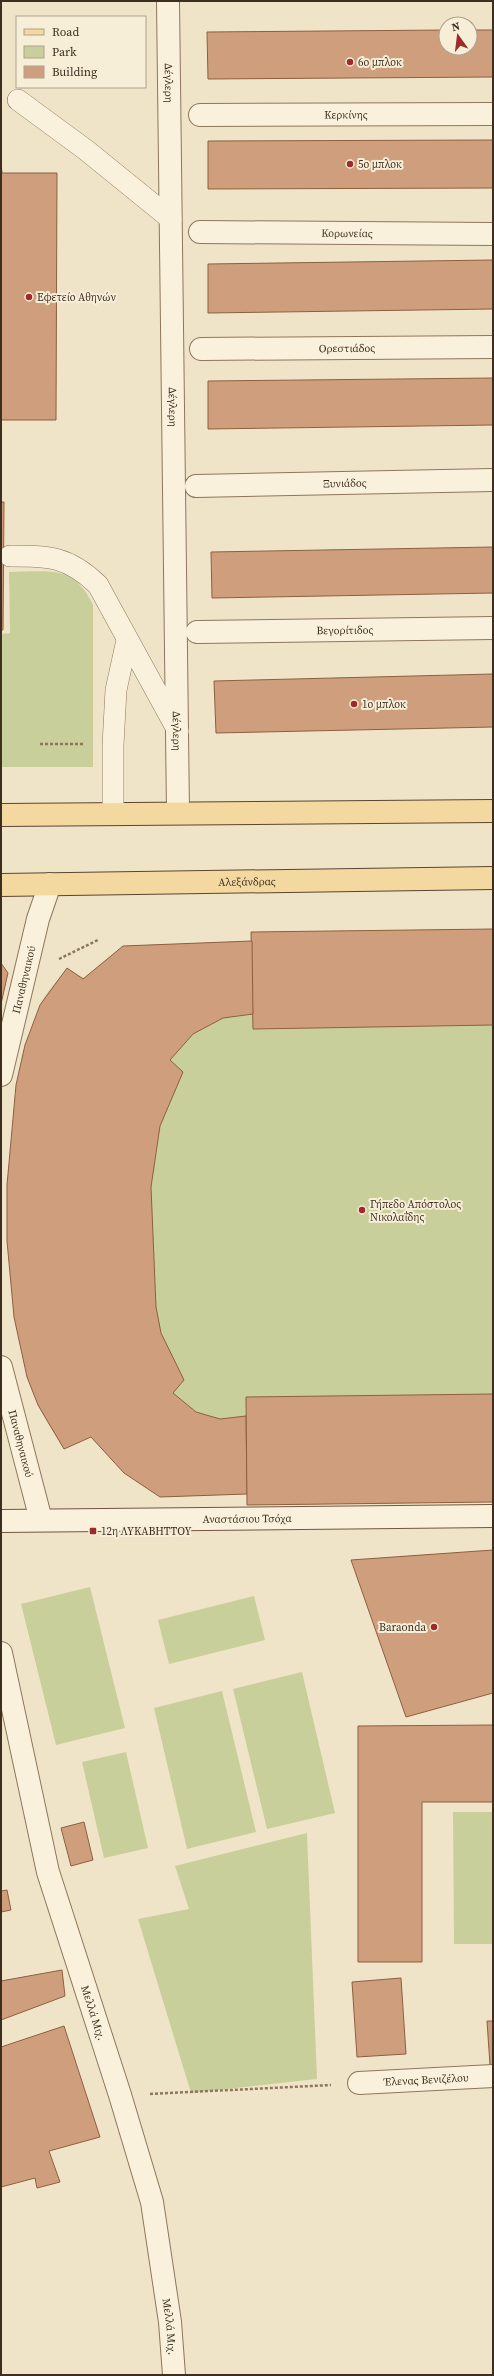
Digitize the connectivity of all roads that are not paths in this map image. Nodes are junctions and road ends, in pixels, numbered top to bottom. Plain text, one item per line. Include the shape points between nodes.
1 (168, 1) edge
2 (18, 100) dead end
3 (493, 114) edge
4 (200, 115) dead end
5 (171, 219) junction
6 (200, 232) dead end
7 (493, 234) edge
8 (493, 347) edge
9 (202, 349) dead end
10 (493, 480) edge
11 (196, 486) dead end
12 (10, 556) dead end
13 (493, 628) edge
14 (198, 632) dead end
15 (127, 640) junction
16 (178, 731) junction
17 (493, 810) edge
18 (178, 813) junction
19 (113, 814) junction
20 (1, 815) edge
21 (493, 878) edge
22 (50, 884) junction
23 (1, 885) edge
24 (1, 1076) edge
25 (1, 1367) edge
26 (493, 1516) edge
27 (41, 1520) junction
28 (1, 1521) edge
29 (1, 1653) edge
30 (493, 2076) edge
31 (359, 2083) road end
32 (174, 2375) edge

1 - 5 street, Δέγλερη
2 - 5 lane via 86,150
3 - 4 street, Κερκίνης
5 - 16 street, Δέγλερη
6 - 7 street, Κορωνείας
8 - 9 street, Ορεστιάδος
10 - 11 street, Ξυνιάδος
12 - 15 lane via 46,556 81,568 98,585
13 - 14 street, Βεγορίτιδος
15 - 16 lane
15 - 19 lane via 116,690
16 - 18 street, Δέγλερη
17 - 18 main road
18 - 19 main road
19 - 20 main road
21 - 22 main road, Αλεξάνδρας
22 - 23 main road, Αλεξάνδρας
22 - 24 street, Παναθηναικού via 38,919
25 - 27 street, Παναθηναικού
26 - 27 street, Αναστάσιου Τσόχα
27 - 28 street, Αναστάσιου Τσόχα
29 - 32 street, Μελλά Μιχ. via 48,1872 152,2202 170,2322
30 - 31 street, Έλενας Βενιζέλου

